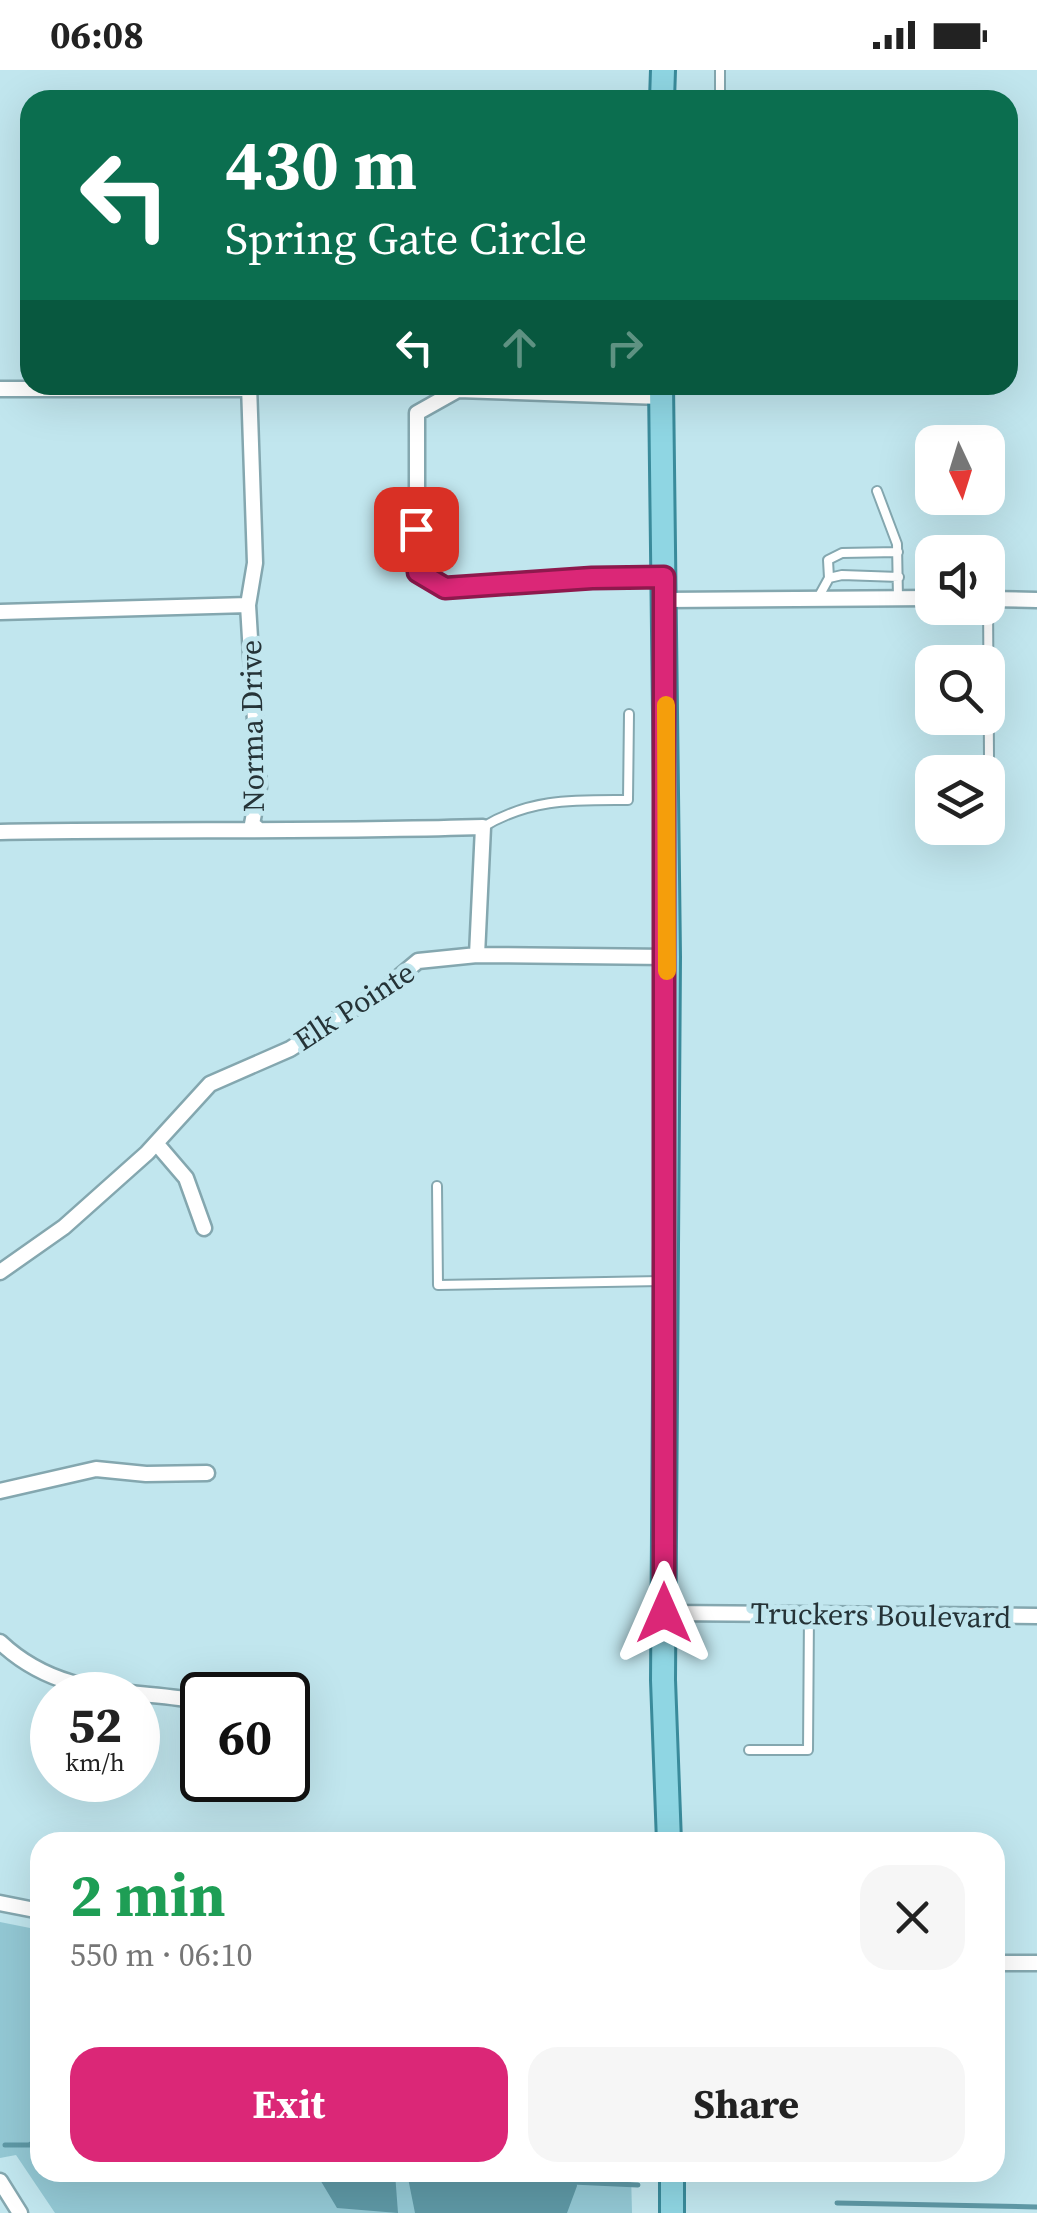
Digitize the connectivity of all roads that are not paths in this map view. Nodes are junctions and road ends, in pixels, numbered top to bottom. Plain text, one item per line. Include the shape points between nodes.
1 (249, 395) edge
2 (449, 395) edge
3 (661, 395) edge
4 (877, 491) dead end
5 (898, 552) junction
6 (899, 577) junction
7 (829, 578) junction
8 (665, 588) junction
9 (818, 598) junction
10 (898, 598) junction
11 (915, 598) edge
12 (1005, 599) edge
13 (1037, 600) edge
14 (248, 604) junction
15 (0, 612) edge
16 (988, 625) edge
17 (630, 714) dead end
18 (989, 755) edge
19 (482, 826) junction
20 (257, 828) junction
21 (0, 832) edge
22 (478, 954) junction
23 (668, 957) junction
24 (156, 1143) junction
25 (437, 1186) dead end
26 (204, 1228) dead end
27 (0, 1272) edge
28 (665, 1280) junction
29 (206, 1472) dead end
30 (0, 1491) edge
31 (664, 1613) junction
32 (809, 1614) junction
33 (1037, 1616) edge
34 (0, 1642) edge
35 (180, 1698) edge
36 (749, 1750) dead end
37 (669, 1832) edge
38 (0, 1903) edge
39 (30, 1910) edge
40 (1005, 1963) edge
41 (1037, 1963) edge
42 (0, 2181) edge
43 (672, 2182) edge
44 (20, 2213) edge
45 (672, 2213) edge

1 - 14 street, Norma Drive via 255,563
2 - 8 street via 416,413 418,572 445,588 592,578
3 - 8 main road
4 - 5 lane
5 - 6 lane
5 - 7 lane via 842,553 828,560
6 - 7 lane
6 - 10 lane
7 - 9 lane
8 - 9 street
8 - 23 main road
9 - 10 street
10 - 11 street
12 - 13 street
14 - 15 street
14 - 20 street, Norma Drive via 259,735 252,824
16 - 18 lane
17 - 19 lane via 628,800 514,808
19 - 20 street, Norma Drive
19 - 22 street
20 - 21 street
22 - 23 street, Elk Pointe
22 - 24 street, Elk Pointe via 418,961 290,1049 210,1084
23 - 28 main road
24 - 26 street via 186,1178
24 - 27 street, Elk Pointe via 30,1254
25 - 28 lane via 438,1285
28 - 31 main road
29 - 30 street via 96,1469
31 - 32 street, Truckers Boulevard
31 - 37 main road
32 - 33 street, Truckers Boulevard
32 - 36 lane via 808,1750
34 - 35 street via 40,1674 65,1684
38 - 39 street
40 - 41 street
42 - 44 street
43 - 45 main road

